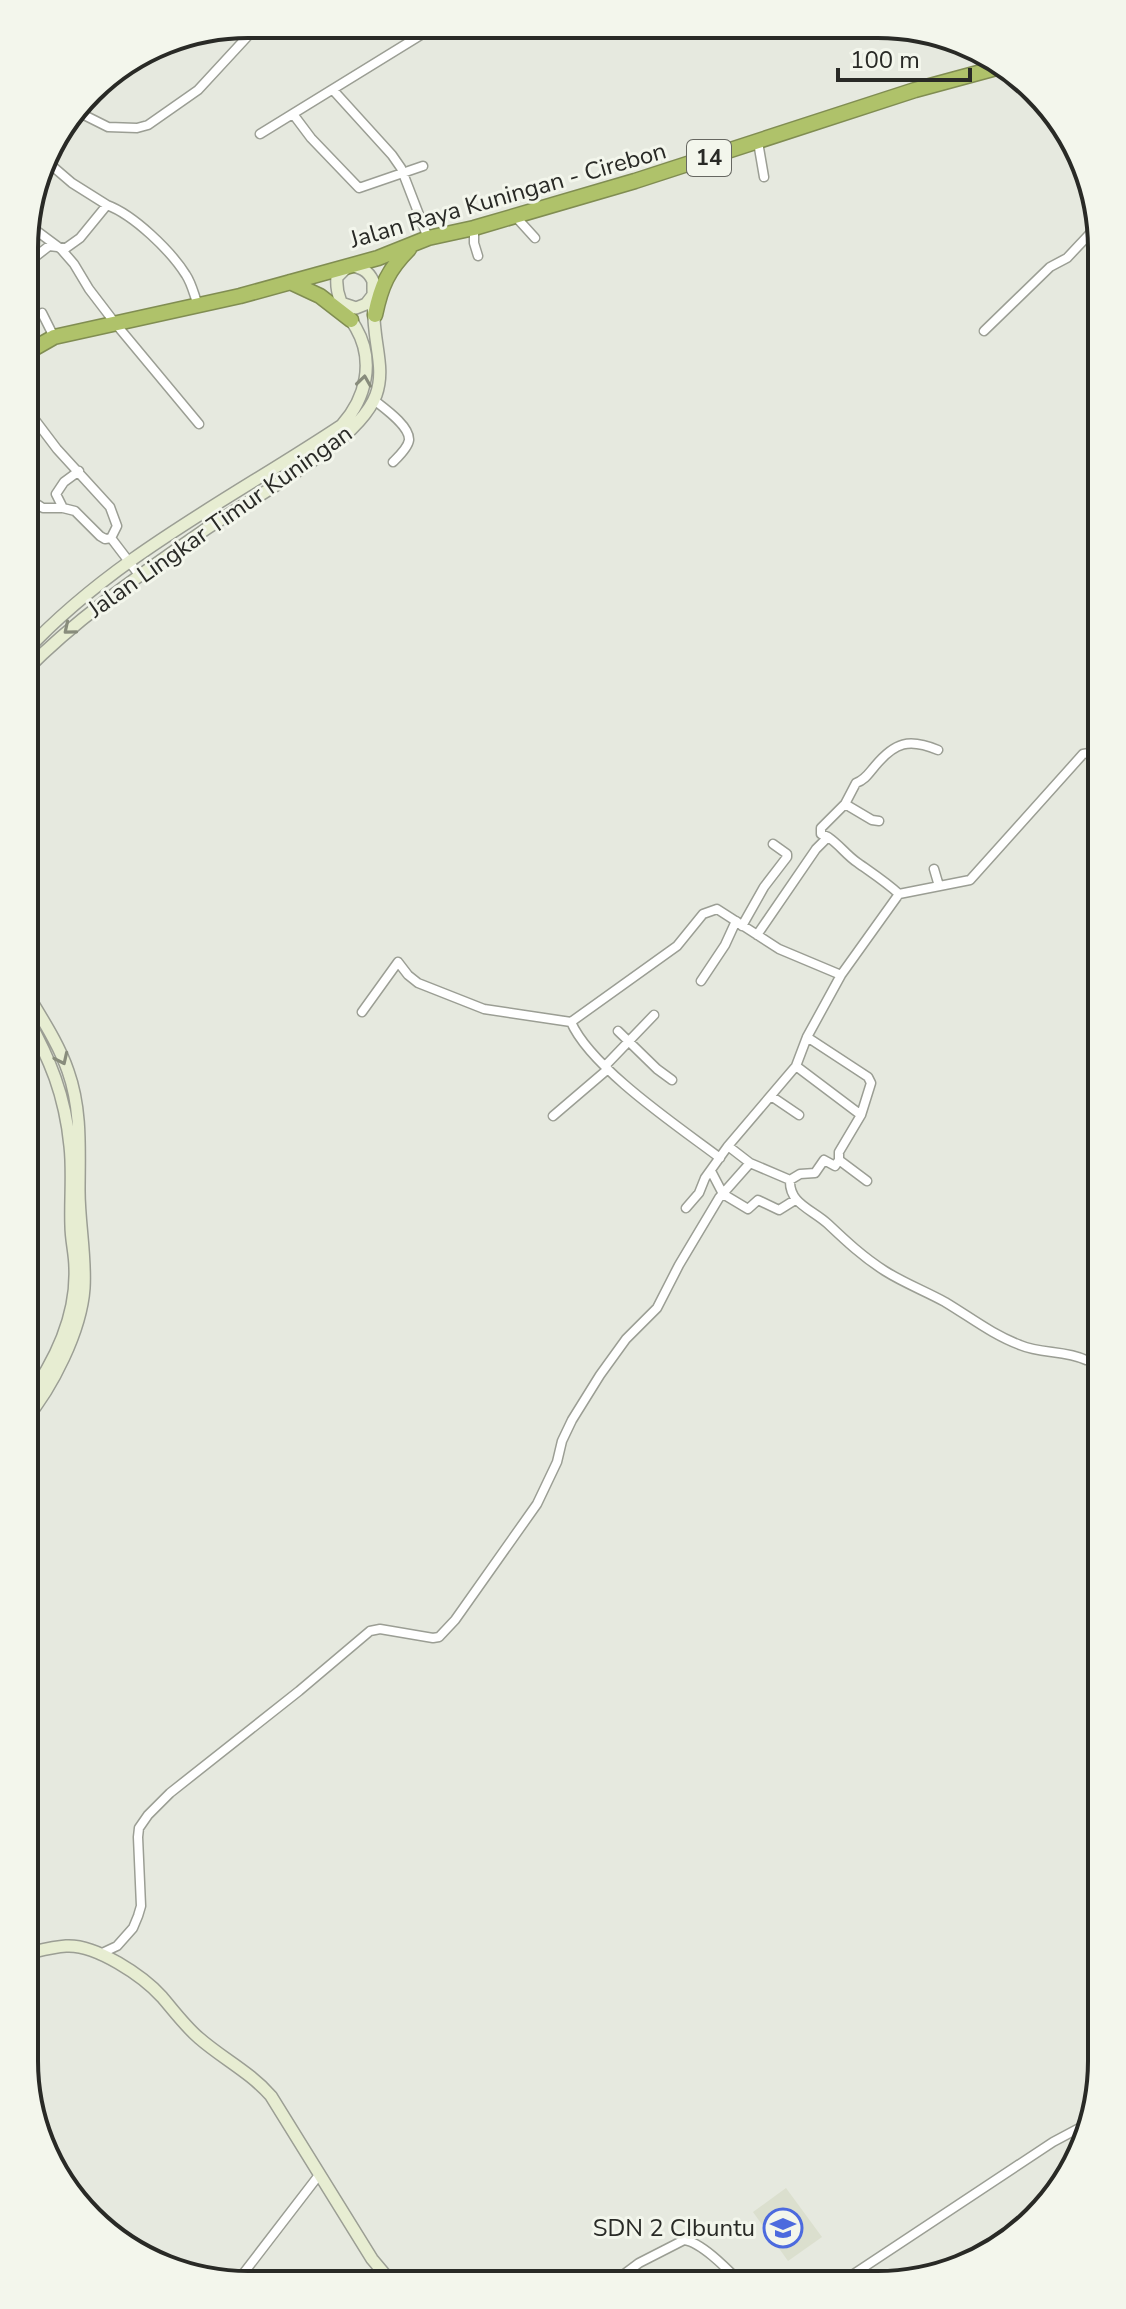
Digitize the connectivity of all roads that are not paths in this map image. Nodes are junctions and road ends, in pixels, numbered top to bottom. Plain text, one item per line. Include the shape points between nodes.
1 (246, 38) edge
2 (416, 38) edge
3 (989, 70) edge
4 (333, 90) junction
5 (293, 114) junction
6 (85, 116) edge
7 (260, 134) dead end
8 (758, 142) junction
9 (423, 166) dead end
10 (54, 168) edge
11 (402, 174) junction
12 (764, 177) dead end
13 (107, 205) junction
14 (514, 216) junction
15 (474, 228) junction
16 (38, 232) edge
17 (1087, 237) edge
18 (535, 238) dead end
19 (422, 240) junction
20 (61, 249) junction
21 (38, 255) edge
22 (478, 256) dead end
23 (349, 265) junction
24 (290, 282) junction
25 (373, 295) junction
26 (340, 303) junction
27 (198, 305) junction
28 (42, 313) dead end
29 (375, 322) junction
30 (115, 323) junction
31 (354, 326) junction
32 (984, 331) dead end
33 (54, 337) junction
34 (38, 346) edge
35 (374, 400) junction
36 (38, 424) edge
37 (199, 424) dead end
38 (393, 462) dead end
39 (79, 471) junction
40 (38, 505) edge
41 (63, 508) junction
42 (111, 538) junction
43 (130, 561) junction
44 (140, 576) junction
45 (38, 639) edge
46 (38, 658) edge
47 (938, 750) dead end
48 (1088, 753) edge
49 (845, 804) junction
50 (879, 821) dead end
51 (828, 837) junction
52 (773, 844) dead end
53 (934, 869) dead end
54 (939, 886) junction
55 (899, 894) junction
56 (739, 924) junction
57 (757, 935) junction
58 (841, 975) junction
59 (701, 981) dead end
60 (362, 1012) dead end
61 (38, 1013) edge
62 (654, 1015) dead end
63 (571, 1022) junction
64 (618, 1031) dead end
65 (38, 1037) edge
66 (807, 1037) junction
67 (629, 1041) junction
68 (796, 1066) junction
69 (606, 1067) junction
70 (672, 1080) dead end
71 (771, 1096) junction
72 (799, 1115) dead end
73 (861, 1115) junction
74 (553, 1116) dead end
75 (728, 1146) junction
76 (720, 1158) junction
77 (839, 1160) junction
78 (750, 1163) junction
79 (711, 1171) junction
80 (790, 1180) junction
81 (867, 1181) dead end
82 (723, 1194) junction
83 (795, 1200) junction
84 (686, 1208) dead end
85 (1086, 1360) dead end
86 (38, 1385) edge
87 (38, 1402) edge
88 (38, 1951) edge
89 (100, 1954) junction
90 (1077, 2129) edge
91 (319, 2175) junction
92 (245, 2271) edge
93 (382, 2271) edge
94 (628, 2271) edge
95 (728, 2271) edge
96 (858, 2271) edge

1 - 6 street via 198,90 148,125 108,127
2 - 4 street
3 - 8 highway, Jalan Raya Kuningan - Cirebon / 14
4 - 5 street
4 - 11 street via 392,155
5 - 7 street
5 - 11 street via 356,187
8 - 12 street
8 - 14 highway, Jalan Raya Kuningan - Cirebon / 14
9 - 11 street
10 - 13 street
11 - 19 street
13 - 20 street via 80,238
13 - 27 street via 175,259
14 - 15 highway, Jalan Raya Kuningan - Cirebon / 14
14 - 18 street
15 - 19 highway, Jalan Raya Kuningan - Cirebon / 14
15 - 22 street
16 - 20 street
17 - 32 street
19 - 23 highway, Jalan Raya Kuningan - Cirebon / 14
19 - 29 highway via 393,266 380,289
20 - 21 street via 49,246
20 - 30 street
23 - 24 highway, Jalan Raya Kuningan - Cirebon / 14
23 - 25 main road via 370,274
23 - 26 main road via 337,277
24 - 27 highway, Jalan Raya Kuningan - Cirebon / 14
24 - 31 highway via 320,296
25 - 26 main road via 356,308
25 - 29 main road
26 - 31 main road, Jalan Lingkar Timur Kuningan
27 - 30 highway, Jalan Raya Kuningan - Cirebon / 14
28 - 33 street
29 - 31 main road
29 - 35 main road via 380,382
30 - 33 highway, Jalan Raya Kuningan - Cirebon / 14
30 - 37 street
43 -> 31 main road, Jalan Lingkar Timur Kuningan via 342,425 362,398 366,369
33 - 34 highway, Jalan Raya Kuningan - Cirebon / 14
35 - 38 street via 409,437
35 - 44 main road, Jalan Lingkar Timur Kuningan via 340,441
36 - 39 street
39 - 41 street via 58,488
39 - 42 street via 110,507 117,526
40 - 41 street
41 - 42 street via 75,511 105,539
42 - 43 street
43 - 44 street
43 - 45 main road, Jalan Lingkar Timur Kuningan
44 -> 46 main road, Jalan Lingkar Timur Kuningan
47 - 49 street via 913,742 895,746 856,783
48 - 54 street via 970,880
49 - 50 street
49 - 51 street via 821,828
51 - 55 street
51 - 57 street
52 - 56 street via 787,857
53 - 54 street
54 - 55 street
55 - 58 street
56 - 57 street
56 - 59 street
56 - 63 street via 717,909 703,914 677,946
57 - 58 street
58 - 66 street
60 - 63 street via 398,962 418,983 484,1009
61 -> 87 main road via 74,1090 84,1271 74,1330
62 - 67 street
63 - 69 street
64 - 67 street
65 - 86 main road via 59,1084 71,1147 75,1292 54,1357
66 - 68 street
66 - 73 street via 871,1080
67 - 69 street
67 - 70 street
68 - 71 street
68 - 73 street
69 - 74 street
69 - 76 street
71 - 72 street
71 - 75 street
73 - 77 street
75 - 76 street
75 - 78 street
76 - 79 street
77 - 80 street via 835,1166 824,1160 815,1173
77 - 81 street
78 - 80 street
78 - 82 street
79 - 82 street
79 - 84 street
80 - 83 street
82 - 83 street via 748,1209 758,1200 779,1210
82 - 89 street via 657,1308 626,1339 584,1400 537,1504 455,1620 433,1638 370,1631 170,1793 139,1828 141,1906 133,1928 117,1946
83 - 85 street via 887,1273 996,1335
88 - 89 main road via 75,1946
89 - 91 main road via 143,1980 199,2038 256,2079
90 - 96 street
91 - 92 street
91 - 93 main road
94 - 95 street via 684,2240 702,2246

